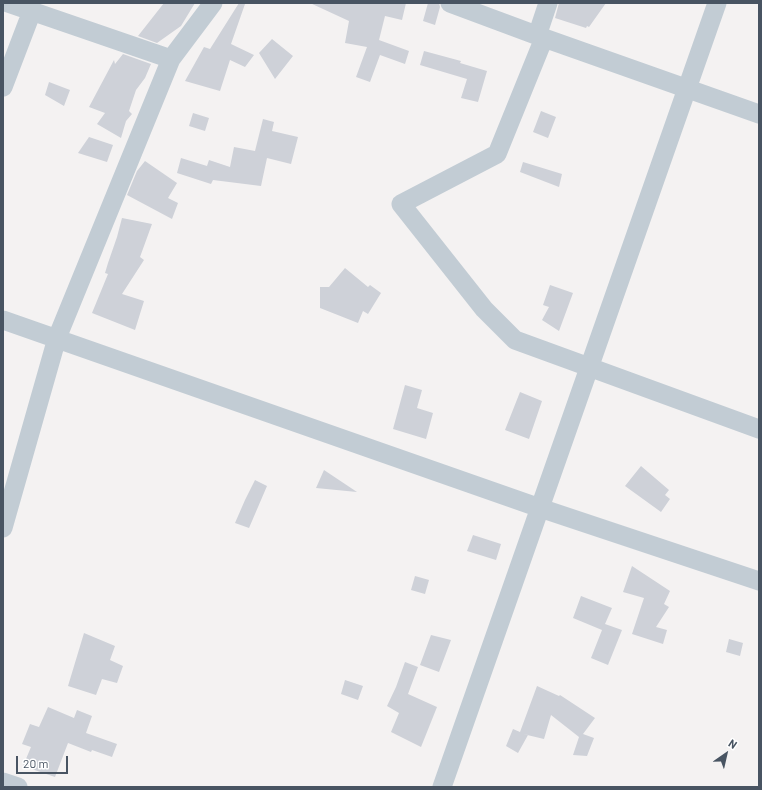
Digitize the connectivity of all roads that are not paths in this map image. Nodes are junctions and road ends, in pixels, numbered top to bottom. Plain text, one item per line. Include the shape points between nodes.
1 (8, 3) edge
2 (213, 3) edge
3 (450, 3) edge
4 (548, 3) edge
5 (717, 3) edge
6 (32, 11) junction
7 (540, 37) junction
8 (171, 59) junction
9 (3, 87) edge
10 (687, 90) junction
11 (759, 114) edge
12 (3, 320) edge
13 (57, 338) junction
14 (589, 368) junction
15 (759, 429) edge
16 (540, 508) junction
17 (3, 528) edge
18 (759, 582) edge
19 (3, 782) edge
20 (18, 787) edge
21 (442, 787) edge

1 - 6 street
2 - 8 street
3 - 7 street
4 - 7 street
5 - 10 street
6 - 8 street
6 - 9 street
7 - 10 street
7 - 14 street via 497,154 401,204 484,309 515,340
8 - 13 street
10 - 11 street
10 - 14 street
12 - 13 street
13 - 16 street
13 - 17 street
14 - 15 street
14 - 16 street
16 - 18 street
16 - 21 street
19 - 20 street

